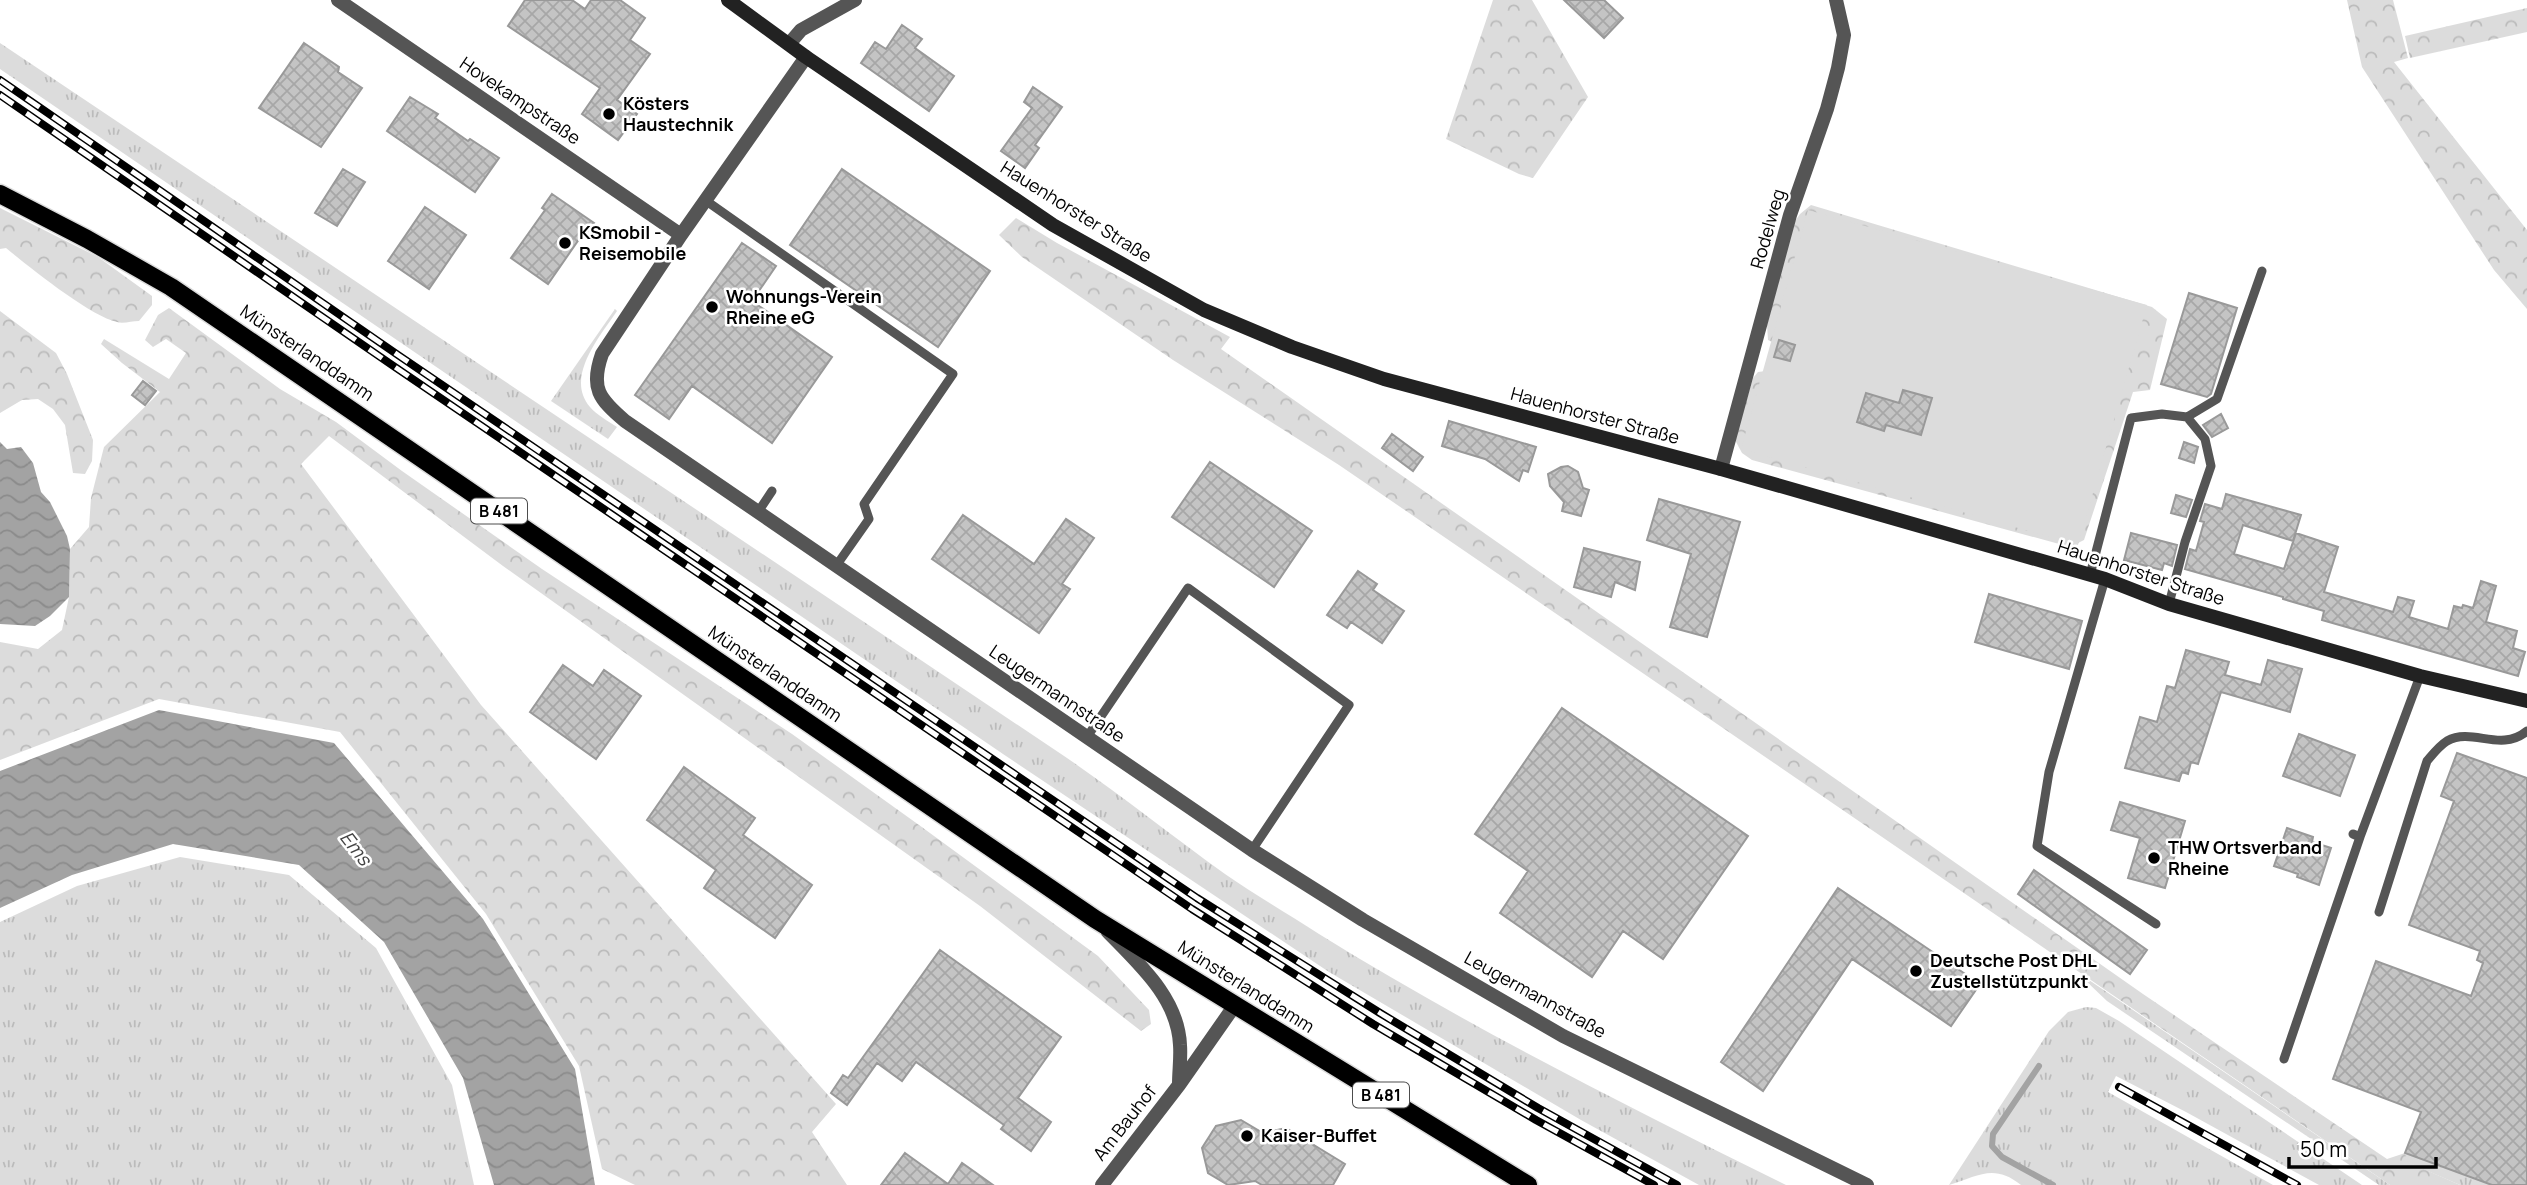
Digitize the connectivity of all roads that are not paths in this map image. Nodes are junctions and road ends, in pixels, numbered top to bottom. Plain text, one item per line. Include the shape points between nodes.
1 (338, 0) edge
2 (728, 0) edge
3 (855, 0) edge
4 (1836, 0) edge
5 (789, 44) junction
6 (806, 57) junction
7 (0, 194) edge
8 (705, 200) junction
9 (681, 234) junction
10 (2262, 271) dead end
11 (2187, 417) junction
12 (1721, 468) junction
13 (772, 491) dead end
14 (758, 512) junction
15 (836, 566) junction
16 (2090, 575) junction
17 (2105, 579) junction
18 (2169, 604) junction
19 (2420, 676) junction
20 (2527, 701) edge
21 (2527, 731) edge
22 (1087, 737) junction
23 (1252, 850) junction
24 (2379, 912) dead end
25 (1095, 919) junction
26 (2156, 924) dead end
27 (1235, 1005) junction
28 (2284, 1059) dead end
29 (1179, 1085) junction
30 (1102, 1185) edge
31 (1528, 1185) edge
32 (1867, 1185) edge

1 - 9 street, Hovekampstraße
2 - 5 street, Hauenhorster Straße
3 - 5 street via 801,30
4 - 12 street, Rodelweg via 1844,36 1838,68 1790,215
5 - 6 street, Hauenhorster Straße
6 - 8 street, Leugermannstraße
6 - 12 street, Hauenhorster Straße via 1053,225 1204,310 1384,379
7 - 25 main road, Münsterlanddamm / B 481 via 171,287
8 - 9 street, Leugermannstraße
8 - 15 lane via 953,373 864,504 869,519
9 - 14 street, Leugermannstraße via 602,354 597,367 599,395 625,421
10 - 11 lane via 2217,399
11 - 16 lane via 2131,418
11 - 18 lane via 2204,439 2211,466
12 - 16 street, Hauenhorster Straße
13 - 14 lane
14 - 15 street, Leugermannstraße
15 - 22 street, Leugermannstraße
16 - 17 street, Hauenhorster Straße
17 - 18 street, Hauenhorster Straße
17 - 26 lane via 2049,772 2037,846
18 - 19 street, Hauenhorster Straße
19 - 20 street, Hauenhorster Straße
19 - 28 lane via 2356,835
21 - 24 lane via 2517,739 2498,742 2449,739 2427,761
22 - 23 street, Leugermannstraße
22 - 23 lane via 1188,588 1349,705
23 - 32 street, Leugermannstraße via 1563,1036
25 - 27 main road, Münsterlanddamm / B 481
25 - 29 street, Am Bauhof via 1150,976 1171,1011 1180,1043
27 - 29 street, Am Bauhof
27 - 31 main road, Münsterlanddamm / B 481
29 - 30 street, Am Bauhof

